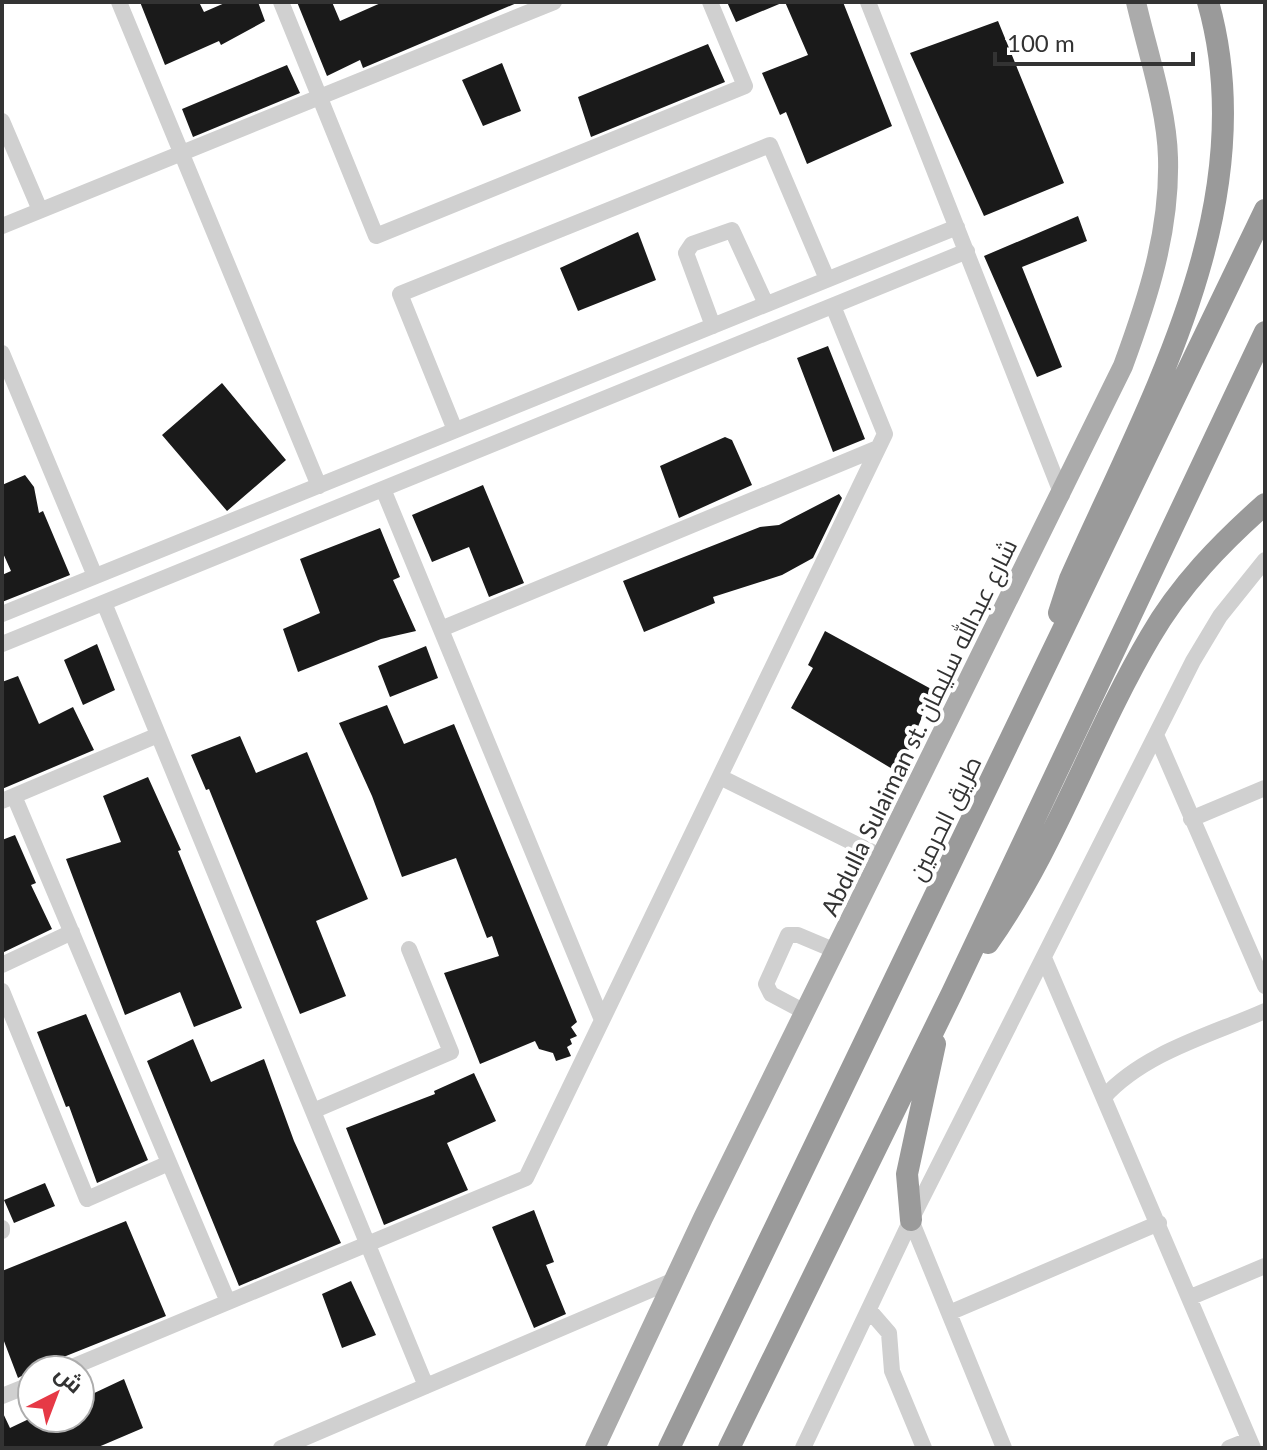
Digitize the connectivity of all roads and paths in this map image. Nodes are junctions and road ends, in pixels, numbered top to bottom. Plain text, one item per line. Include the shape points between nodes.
1 (119, 2) edge
2 (281, 2) edge
3 (554, 2) edge
4 (710, 2) edge
5 (868, 2) edge
6 (1136, 2) edge
7 (1208, 2) edge
8 (320, 97) junction
9 (2, 121) edge
10 (181, 153) junction
11 (40, 210) junction
12 (1265, 210) edge
13 (2, 226) edge
14 (957, 227) junction
15 (967, 251) junction
16 (827, 279) junction
17 (766, 304) junction
18 (833, 306) junction
19 (713, 326) junction
20 (1265, 332) edge
21 (2, 353) edge
22 (455, 430) junction
23 (878, 448) junction
24 (319, 486) junction
25 (383, 489) junction
26 (1062, 495) junction
27 (1265, 504) edge
28 (1265, 560) edge
29 (95, 576) junction
30 (104, 603) junction
31 (2, 614) edge
32 (441, 629) junction
33 (2, 644) edge
34 (1031, 699) junction
35 (158, 735) junction
36 (1156, 735) junction
37 (720, 777) junction
38 (1265, 788) edge
39 (8, 799) edge
40 (1191, 819) junction
41 (882, 857) junction
42 (72, 932) junction
43 (409, 949) dead end
44 (836, 951) junction
45 (1044, 958) junction
46 (2, 965) edge
47 (1265, 986) edge
48 (2, 991) edge
49 (952, 993) junction
50 (1265, 1011) edge
51 (805, 1012) junction
52 (940, 1015) junction
53 (602, 1020) junction
54 (1104, 1097) junction
55 (313, 1111) junction
56 (169, 1163) junction
57 (911, 1220) junction
58 (1159, 1223) junction
59 (368, 1244) junction
60 (1265, 1266) edge
61 (674, 1280) junction
62 (1191, 1297) junction
63 (228, 1302) junction
64 (869, 1310) junction
65 (949, 1313) junction
66 (96, 1357) edge
67 (426, 1386) junction
68 (1251, 1444) edge
69 (281, 1448) edge
70 (595, 1448) edge
71 (669, 1448) edge
72 (729, 1448) edge
73 (803, 1448) edge
74 (924, 1448) edge
75 (1004, 1448) edge
76 (1229, 1448) edge

1 - 10 street
2 - 8 street
3 - 8 street
4 - 8 street via 745,86 376,236
5 - 14 street
6 - 26 main road, Abdulla Sulaiman st. شارع عبدالله سليمان via 1168,155 1166,216 1151,291 1123,366
7 - 34 highway via 1218,38 1223,109 1218,177 1203,254 1177,341 1070,579
8 - 10 street
9 - 11 street
10 - 11 street
10 - 24 street
11 - 13 street
12 - 34 highway, طريق الحرمين
14 - 15 street
14 - 16 street
15 - 18 street
15 - 26 street
16 - 17 street
16 - 22 street via 770,145 400,294
17 - 19 street
17 - 19 street via 732,230 692,244 686,253
18 - 23 street via 885,434
18 - 25 street
19 - 22 street
20 - 49 highway
21 - 29 street
22 - 24 street
23 - 32 street
23 - 37 street
24 - 29 street
25 - 30 street
25 - 32 street
26 - 41 main road, Abdulla Sulaiman st. شارع عبدالله سليمان
27 - 49 highway via 1220,544 1150,636 1023,893
28 - 36 street via 1220,616
29 - 31 street
30 - 33 street
30 - 35 street
32 - 53 street
34 - 71 highway, طريق الحرمين
35 - 39 street
35 - 55 street
36 - 40 street
36 - 45 street
37 - 41 street
37 - 53 street
38 - 40 street
39 - 42 street
40 - 47 street
41 - 44 main road, Abdulla Sulaiman st. شارع عبدالله سليمان
42 - 46 street
42 - 56 street
43 - 55 street via 451,1052
44 - 51 main road, Abdulla Sulaiman st. شارع عبدالله سليمان
44 - 51 street via 788,935 766,984 771,994
45 - 54 street
45 - 57 street
48 - 56 street via 87,1199
49 - 52 highway
50 - 54 street via 1146,1062
51 - 61 main road, Abdulla Sulaiman st. شارع عبدالله سليمان
52 - 57 highway via 907,1174
52 - 72 highway
53 - 59 street via 526,1178
54 - 58 street
55 - 59 street
56 - 63 street
57 - 64 street
57 - 65 street
58 - 62 street
58 - 65 street
59 - 63 street
59 - 67 street
60 - 62 street
61 - 67 street
61 - 70 main road, Abdulla Sulaiman st. شارع عبدالله سليمان
62 - 68 street
63 - 66 street
64 - 73 street
64 - 74 street via 889,1333 892,1371
65 - 75 street
67 - 69 street
68 - 76 street

